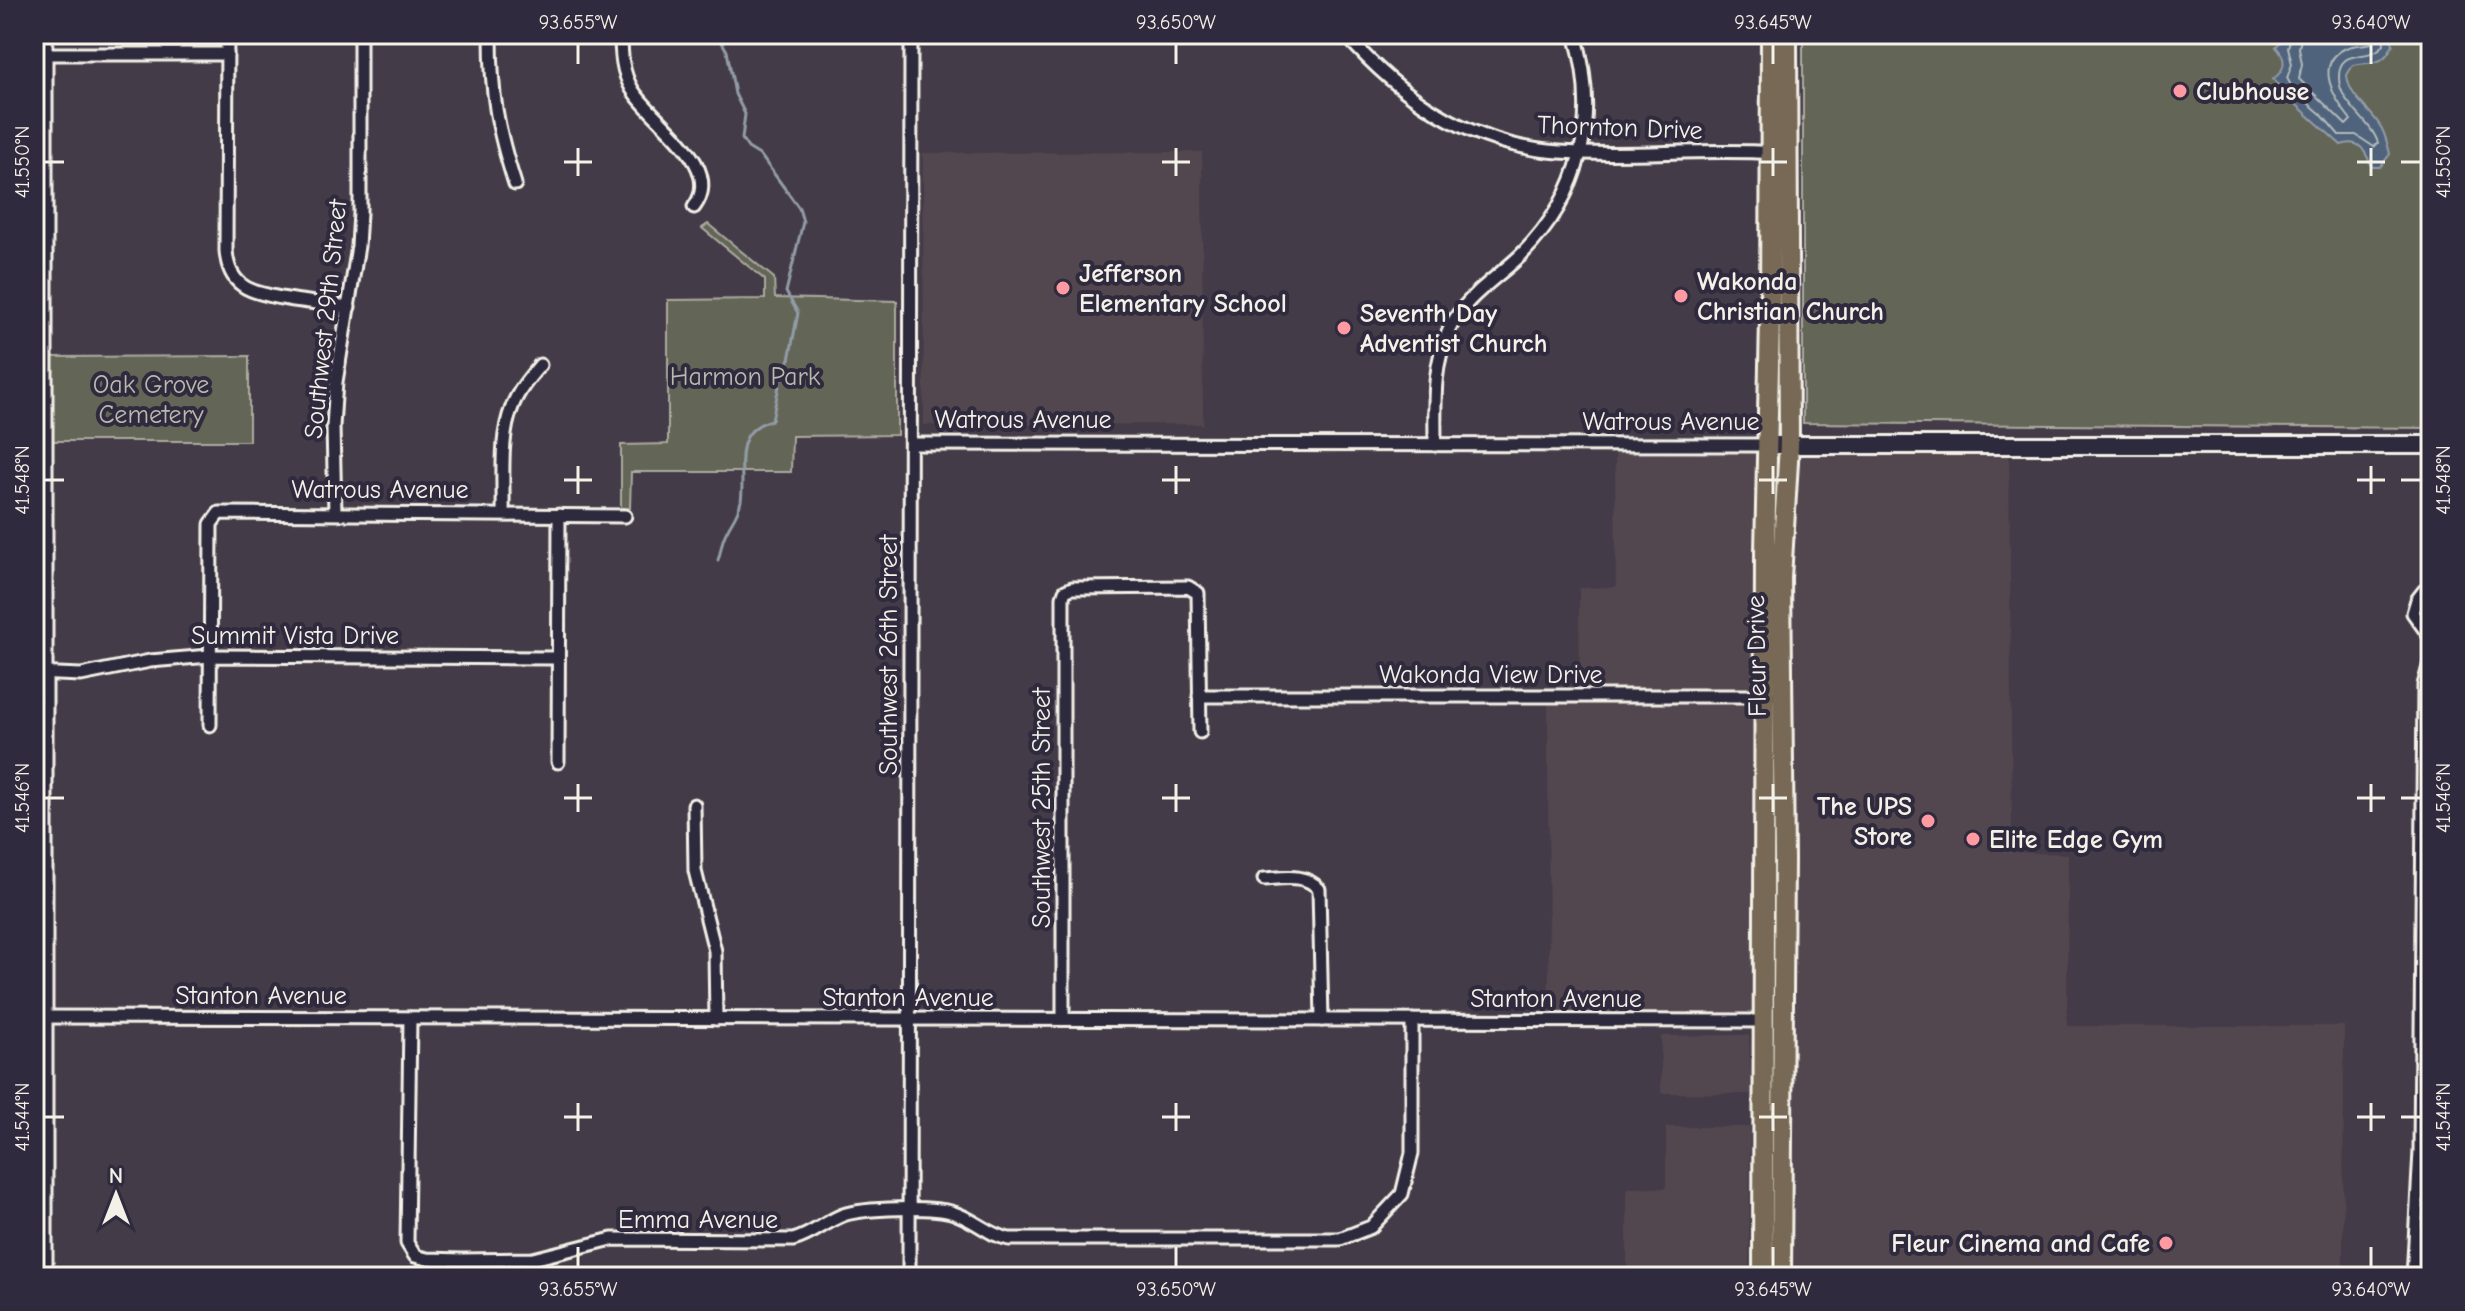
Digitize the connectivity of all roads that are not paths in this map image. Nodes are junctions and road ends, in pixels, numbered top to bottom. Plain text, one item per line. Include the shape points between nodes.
1 (46, 34) edge
2 (227, 34) edge
3 (360, 34) edge
4 (491, 34) edge
5 (621, 34) edge
6 (911, 34) edge
7 (1345, 34) edge
8 (1575, 34) edge
9 (1771, 34) edge
10 (1787, 34) edge
11 (40, 54) edge
12 (227, 54) junction
13 (1581, 153) junction
14 (1778, 153) junction
15 (515, 184) dead end
16 (694, 207) dead end
17 (349, 307) junction
18 (540, 365) dead end
19 (911, 444) junction
20 (1435, 445) junction
21 (1766, 445) junction
22 (1789, 445) junction
23 (2431, 445) edge
24 (335, 513) junction
25 (503, 514) junction
26 (559, 515) junction
27 (625, 516) dead end
28 (2431, 593) edge
29 (2431, 638) edge
30 (210, 656) junction
31 (558, 658) junction
32 (2431, 659) edge
33 (40, 673) edge
34 (1199, 696) junction
35 (1773, 696) junction
36 (210, 725) dead end
37 (1200, 732) dead end
38 (558, 762) dead end
39 (694, 805) dead end
40 (1264, 879) dead end
41 (2426, 948) edge
42 (40, 1017) edge
43 (410, 1018) junction
44 (716, 1019) junction
45 (909, 1019) junction
46 (1063, 1019) junction
47 (1322, 1020) junction
48 (1412, 1020) junction
49 (1763, 1021) junction
50 (1783, 1021) junction
51 (909, 1209) junction
52 (46, 1277) edge
53 (909, 1277) edge
54 (1763, 1277) edge
55 (1781, 1277) edge
56 (2413, 1277) edge

1 - 11 street
2 - 12 street
3 - 17 street, Southwest 29th Street via 360,213
4 - 15 street via 493,106
5 - 16 street via 630,86 697,163 702,190
6 - 19 street, Southwest 26th Street
7 - 13 street, Thornton Drive via 1387,79 1438,115 1496,140
8 - 13 street via 1586,106
9 - 14 main road, Fleur Drive
10 - 14 main road, Fleur Drive
11 - 12 street
11 - 33 street
12 - 17 street via 226,260 242,285 263,294
13 - 14 street, Thornton Drive
13 - 20 street via 1567,191 1540,234 1475,293 1450,329 1436,372
14 - 21 main road, Fleur Drive
14 - 22 main road, Fleur Drive
17 - 24 street, Southwest 29th Street via 336,382
18 - 25 street via 511,407
19 - 20 street, Watrous Avenue
19 - 45 street, Southwest 26th Street
20 - 21 street, Watrous Avenue
21 - 22 street, Watrous Avenue
21 - 35 main road, Fleur Drive
22 - 23 street, Watrous Avenue
22 - 35 main road, Fleur Drive
24 - 25 street, Watrous Avenue
24 - 30 street, Watrous Avenue via 219,513 211,524
25 - 26 street, Watrous Avenue
26 - 27 street, Watrous Avenue
26 - 31 street
28 - 29 street via 2424,591 2413,613
30 - 31 street, Summit Vista Drive
30 - 33 street, Summit Vista Drive via 81,675
30 - 36 street
31 - 38 street
32 - 41 street via 2424,685
33 - 42 street
34 - 35 street, Wakonda View Drive
34 - 37 street
34 - 46 street, Southwest 25th Street via 1198,593 1188,587 1065,591
35 - 49 main road, Fleur Drive
35 - 50 main road, Fleur Drive
39 - 44 street via 695,871 715,951
40 - 47 street via 1304,878 1319,889
41 - 56 street
42 - 43 street, Stanton Avenue
42 - 52 street
43 - 44 street, Stanton Avenue
43 - 51 street, Emma Avenue via 407,1243 415,1256 533,1259 612,1239 793,1240 853,1212
44 - 45 street, Stanton Avenue
45 - 46 street, Stanton Avenue
45 - 51 street, Southwest 26th Street
46 - 47 street, Stanton Avenue
47 - 48 street, Stanton Avenue
48 - 49 street, Stanton Avenue
48 - 51 street, Emma Avenue via 1412,1153 1402,1194 1371,1227 1340,1239 1009,1239 954,1213
49 - 50 street, Stanton Avenue
49 - 54 main road, Fleur Drive
50 - 55 main road, Fleur Drive
51 - 53 street, Southwest 26th Street

